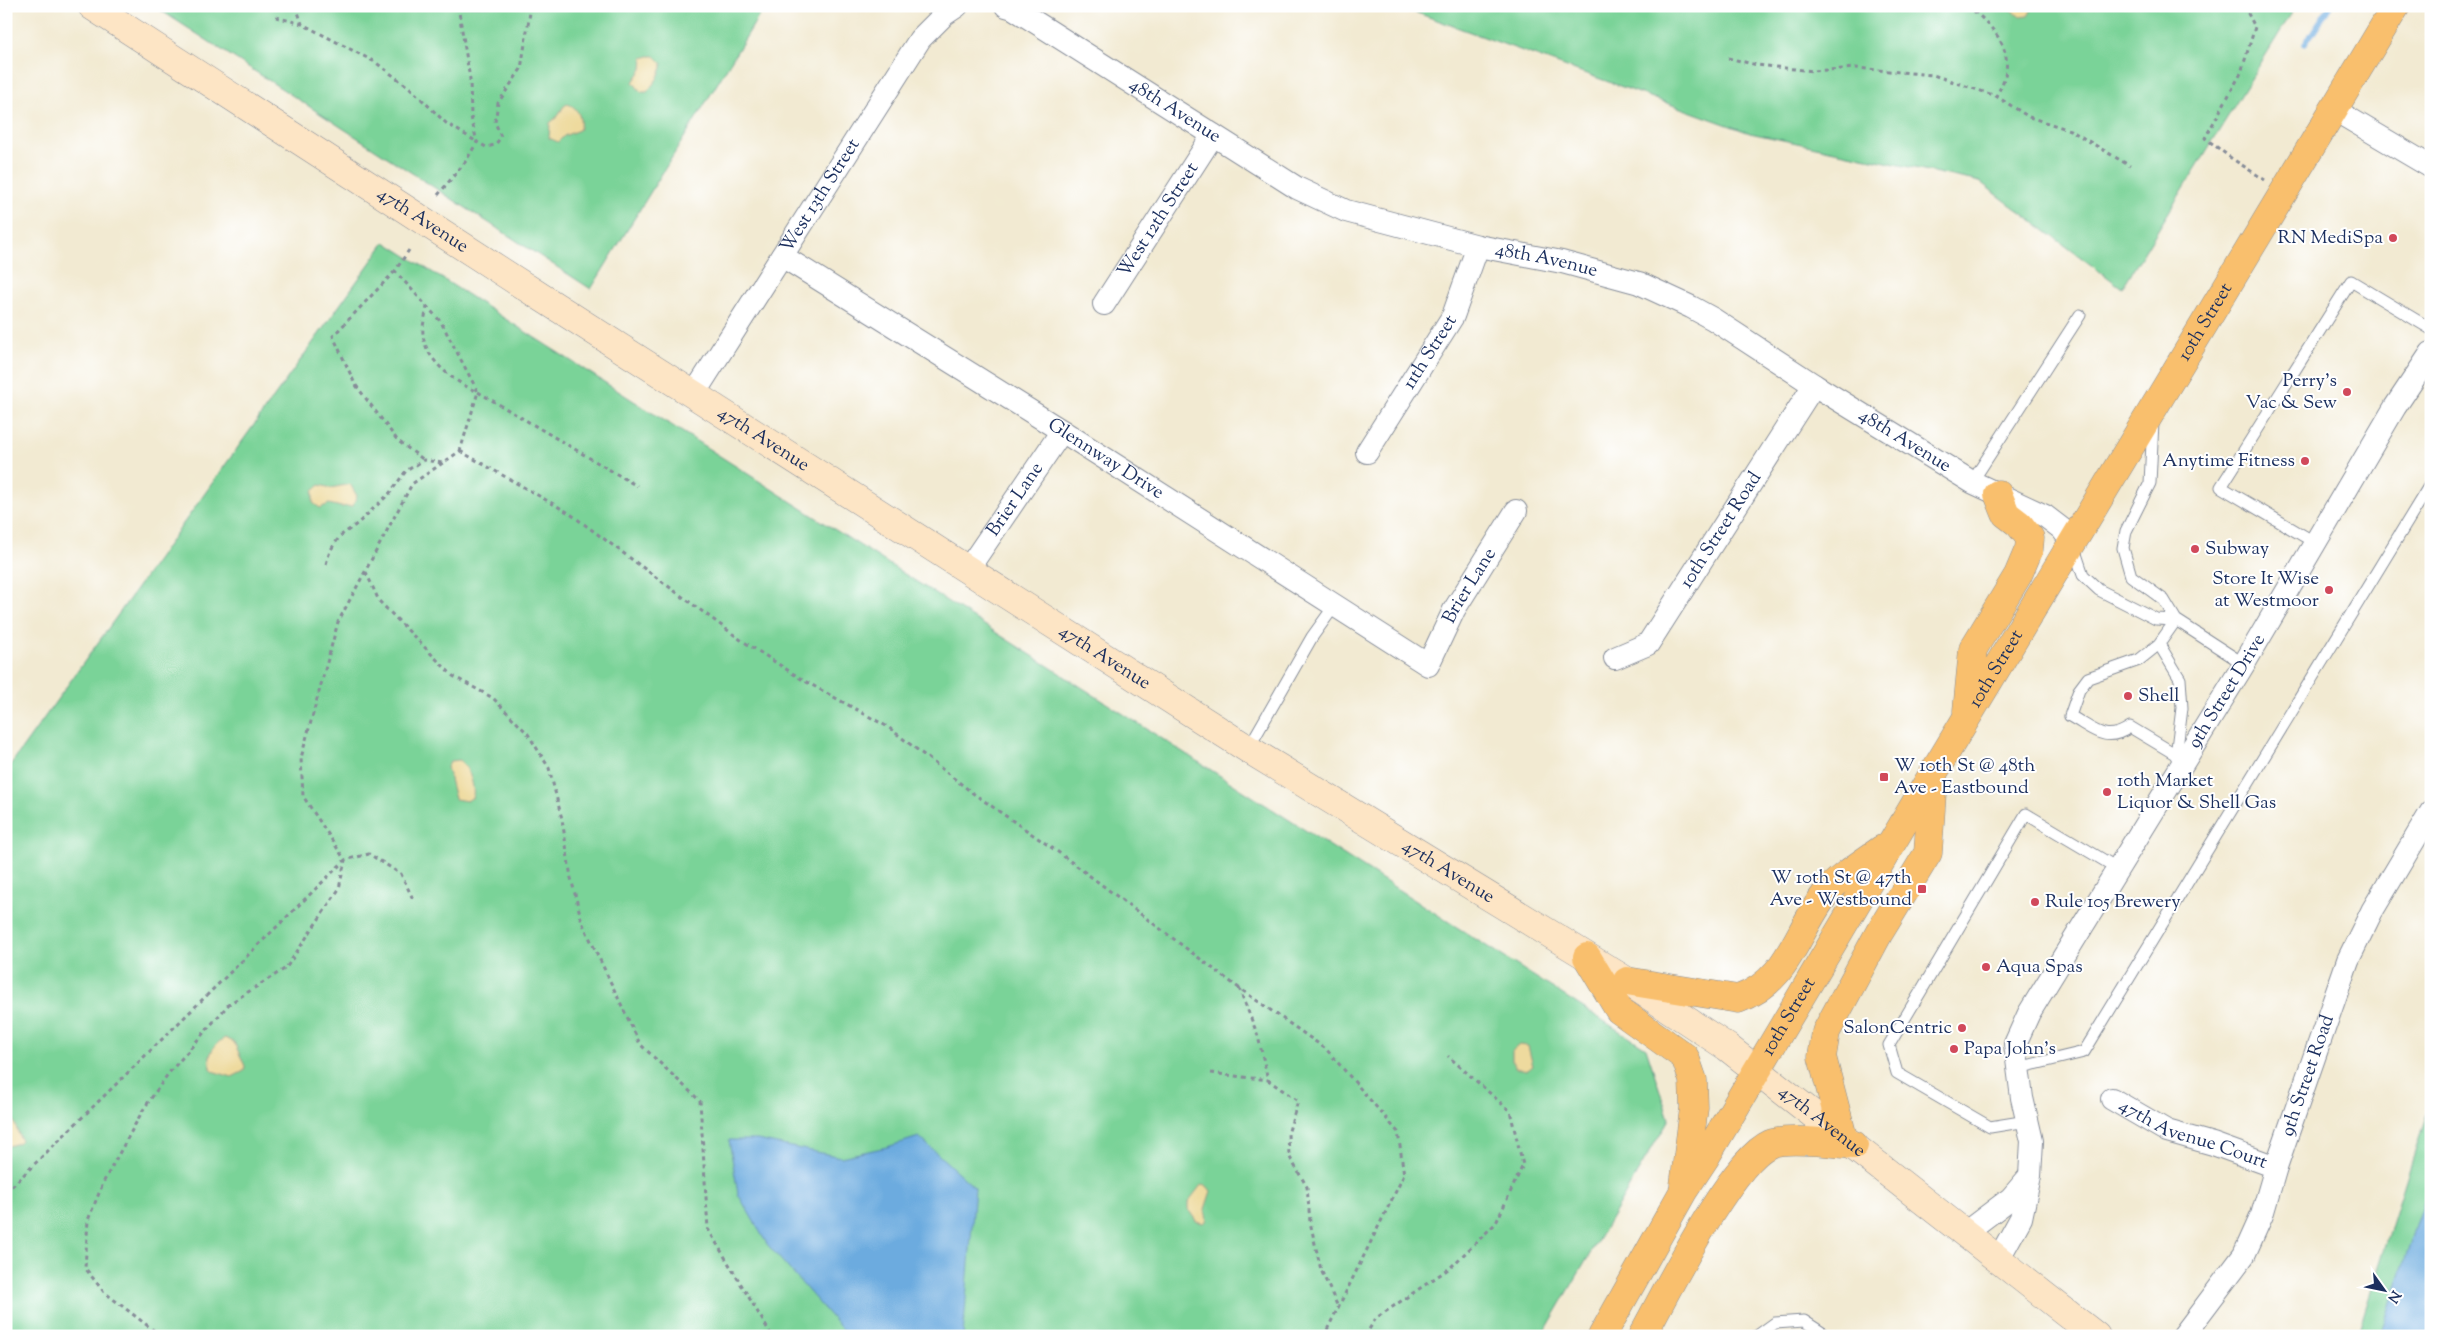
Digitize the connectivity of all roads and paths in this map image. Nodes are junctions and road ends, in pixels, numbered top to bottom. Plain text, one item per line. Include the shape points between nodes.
1 (92, 6) edge
2 (296, 6) edge
3 (458, 6) edge
4 (532, 6) edge
5 (956, 6) edge
6 (1006, 6) edge
7 (2244, 6) edge
8 (2396, 6) edge
9 (1974, 11) dead end
10 (276, 17) dead end
11 (302, 24) junction
12 (1728, 58) dead end
13 (1996, 96) junction
14 (2333, 109) junction
15 (1212, 135) junction
16 (477, 142) junction
17 (2130, 166) dead end
18 (2431, 167) edge
19 (2284, 191) junction
20 (438, 195) dead end
21 (1478, 246) junction
22 (409, 250) dead end
23 (782, 256) junction
24 (395, 271) junction
25 (1104, 304) dead end
26 (427, 306) junction
27 (2080, 315) dead end
28 (2431, 329) edge
29 (2431, 352) edge
30 (1814, 386) junction
31 (478, 392) junction
32 (694, 394) junction
33 (2154, 409) junction
34 (1062, 431) junction
35 (460, 451) junction
36 (1367, 452) dead end
37 (424, 460) junction
38 (443, 463) junction
39 (1972, 482) junction
40 (2431, 483) edge
41 (637, 486) dead end
42 (1998, 494) junction
43 (1516, 511) dead end
44 (2314, 542) junction
45 (2073, 544) junction
46 (326, 564) dead end
47 (968, 570) junction
48 (365, 571) junction
49 (1335, 605) junction
50 (2176, 620) junction
51 (2159, 644) junction
52 (1616, 658) dead end
53 (2244, 664) junction
54 (1428, 665) joint
55 (1966, 720) junction
56 (1248, 749) junction
57 (2180, 758) junction
58 (1934, 772) junction
59 (2431, 812) edge
60 (1894, 840) junction
61 (345, 860) junction
62 (2117, 868) junction
63 (413, 899) dead end
64 (1586, 956) junction
65 (1627, 981) junction
66 (1239, 988) junction
67 (1448, 1056) dead end
68 (2018, 1068) junction
69 (1758, 1069) junction
70 (1211, 1073) dead end
71 (1268, 1080) junction
72 (2112, 1099) dead end
73 (2027, 1121) junction
74 (1848, 1141) junction
75 (2276, 1167) junction
76 (2030, 1176) junction
77 (1684, 1190) junction
78 (6, 1192) edge
79 (1966, 1232) junction
80 (1999, 1258) junction
81 (1338, 1307) junction
82 (162, 1336) edge
83 (772, 1336) edge
84 (1324, 1336) edge
85 (1365, 1336) edge
86 (1602, 1336) edge
87 (1642, 1336) edge
88 (1756, 1336) edge
89 (1827, 1336) edge
90 (2096, 1336) edge
91 (2182, 1336) edge

1 - 32 main road, 47th Avenue
2 - 11 path
3 - 16 path via 470,79 471,118
4 - 16 path via 521,70 498,103 495,122 500,137 495,145 486,147
5 - 23 street, West 13th Street via 920,39
6 - 15 street, 48th Avenue via 1093,57
7 - 19 path via 2255,27 2241,73 2205,138 2230,158
8 - 14 main road, 10th Street
9 - 13 path via 1992,26 2004,44 2005,81
10 - 11 path
11 - 16 path via 375,62 410,88 446,122
12 - 13 path via 1813,72 1856,68 1933,75
13 - 17 path via 2029,117 2070,130
14 - 18 street
14 - 19 main road, 10th Street
15 - 21 street, 48th Avenue via 1297,188 1346,212
15 - 25 street, West 12th Street
16 - 20 path
19 - 33 main road, 10th Street
21 - 30 street, 48th Avenue via 1562,262 1639,283 1713,319
21 - 36 street, 11th Street via 1452,316
22 - 24 path
23 - 32 street, West 13th Street
23 - 34 street, Glennway Drive
24 - 26 path
24 - 37 path via 333,336 355,384 398,441
26 - 31 path via 441,322
26 - 31 path via 423,335 432,356 459,384
27 - 39 lane
28 - 44 lane via 2351,281 2221,487
29 - 44 street, 9th Street Drive
30 - 39 street, 48th Avenue
30 - 52 street, 10th Street Road via 1648,644
31 - 35 path
31 - 41 path
32 - 47 main road, 47th Avenue
33 - 45 main road, 10th Street
33 - 50 lane via 2150,482 2126,531 2123,548 2131,576 2164,600
34 - 47 street, Brier Lane
34 - 49 street, Glennway Drive
35 - 38 path
35 - 66 path via 569,513 741,640 802,680 888,728
37 - 38 path
37 - 46 path via 406,471 389,494 340,536
38 - 48 path via 412,484
39 - 42 street, 48th Avenue
40 - 68 lane via 2084,1052
42 - 45 street, 48th Avenue via 2045,516 2062,529
42 - 55 main road via 2006,514 2030,538 2029,549 2018,575 1973,649
43 - 54 street, Brier Lane via 1454,610
44 - 53 street, 9th Street Drive
45 - 50 lane via 2083,575 2098,590 2156,619
45 - 55 main road, 10th Street
47 - 56 main road, 47th Avenue
48 - 61 path via 338,622 301,758 303,796
48 - 83 path via 379,601 453,676 493,698 528,734 548,768 582,922 640,1044 700,1101 708,1229
49 - 54 street, Glennway Drive
49 - 56 lane via 1312,637
50 - 51 lane
50 - 53 lane
51 - 57 lane via 2180,679
51 - 57 lane via 2139,660 2088,678 2079,690 2070,716 2108,737 2119,735 2130,727
53 - 57 street, 9th Street Drive
55 - 58 main road, 10th Street
56 - 64 main road, 47th Avenue
57 - 62 street, 9th Street Drive
58 - 60 main road, 10th Street
58 - 74 main road via 1928,854 1879,933 1826,1032 1822,1058
59 - 75 street, 9th Street Road via 2372,911 2348,960
60 - 65 main road via 1828,891 1777,974 1756,993 1738,999
60 - 69 main road, 10th Street
61 - 63 path via 370,854 401,874
61 - 78 path
61 - 82 path via 339,889 286,968 229,1004 168,1074 143,1110 104,1181 88,1220 85,1268 104,1292
62 - 68 street, 9th Street Drive via 2029,1013 2015,1044
62 - 73 lane via 2026,814 1889,1045 1897,1073 1990,1127
64 - 65 main road, 47th Avenue
64 - 77 main road via 1619,1010 1685,1057 1694,1080 1694,1108
65 - 69 main road, 47th Avenue
66 - 71 path via 1258,1036
66 - 81 path via 1326,1049 1398,1132 1404,1175
67 - 85 path via 1510,1111 1523,1165 1496,1223 1450,1268 1376,1318
68 - 73 street, 9th Street Drive
69 - 74 main road, 47th Avenue
69 - 77 main road, 10th Street
70 - 71 path
71 - 81 path via 1298,1101 1288,1134 1289,1156 1307,1188 1310,1222 1321,1270
72 - 75 street, 47th Avenue Court via 2167,1131
73 - 76 street, 9th Street Drive via 2032,1141
74 - 79 main road, 47th Avenue
74 - 87 main road via 1770,1144 1744,1164 1718,1201
75 - 91 street, 9th Street Road via 2262,1215 2244,1255
76 - 79 street via 2011,1198
76 - 80 street, 9th Street Drive via 2021,1218
77 - 86 main road, 10th Street
79 - 80 main road, 47th Avenue
80 - 90 main road, 47th Avenue
81 - 84 path
88 - 89 lane via 1775,1323 1804,1322

